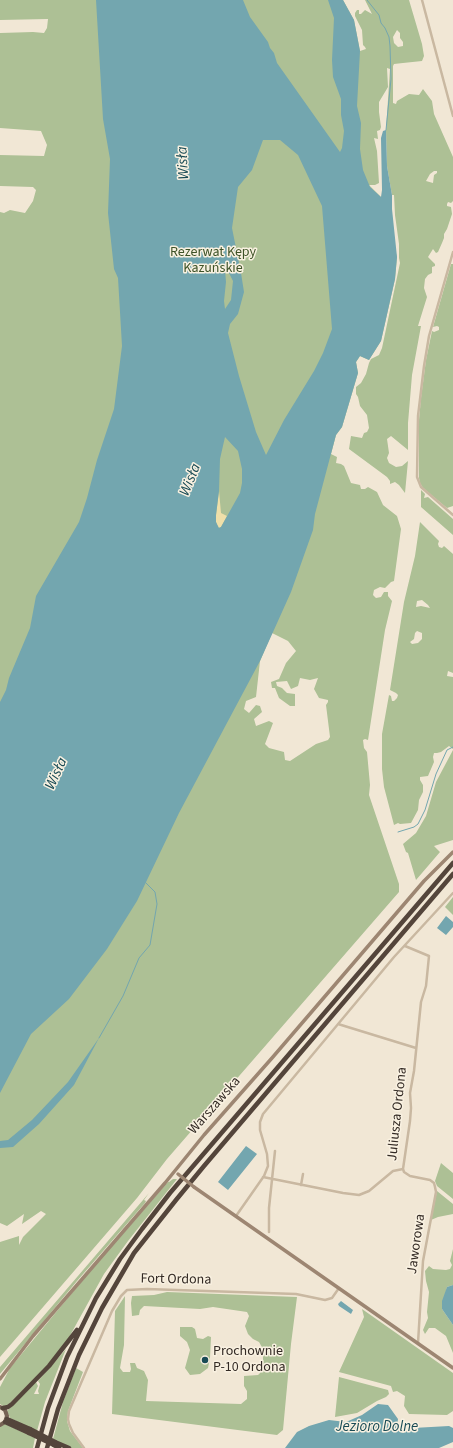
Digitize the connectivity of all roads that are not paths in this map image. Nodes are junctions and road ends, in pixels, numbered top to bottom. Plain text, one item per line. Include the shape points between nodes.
1 (422, 0) edge
2 (453, 116) edge
3 (453, 252) edge
4 (453, 515) edge
5 (453, 852) edge
6 (453, 863) edge
7 (453, 874) edge
8 (453, 893) edge
9 (405, 946) junction
10 (338, 1024) junction
11 (416, 1048) junction
12 (275, 1151) dead end
13 (403, 1169) junction
14 (176, 1173) junction
15 (303, 1174) dead end
16 (263, 1177) junction
17 (272, 1179) junction
18 (301, 1185) junction
19 (236, 1216) junction
20 (269, 1232) dead end
21 (339, 1288) junction
22 (82, 1324) junction
23 (418, 1343) junction
24 (453, 1368) edge
25 (0, 1379) edge
26 (1, 1407) edge
27 (6, 1420) junction
28 (0, 1425) edge
29 (55, 1444) junction
30 (37, 1448) edge
31 (47, 1448) edge
32 (59, 1448) edge
33 (68, 1448) edge
34 (84, 1448) edge

1 - 2 street
3 - 4 street via 429,336 424,366 418,416 417,477 421,487
5 - 14 main road, Warszawska via 416,890 204,1135
6 - 22 highway via 170,1193 120,1259
7 - 31 highway via 204,1166 134,1253 102,1308 79,1355
8 - 9 street
9 - 10 street
9 - 11 street, Juliusza Ordona via 429,956
10 - 11 street, Juliusza Ordona
10 - 16 street via 263,1114 260,1130 268,1164
11 - 13 street, Juliusza Ordona
12 - 17 street
13 - 18 street, Juliusza Ordona via 393,1171 370,1191 359,1195
13 - 23 street, Jaworowa via 410,1176 430,1180 434,1183 436,1192 423,1261
14 - 19 main road, bridge
14 - 25 main road, Warszawska via 38,1330
15 - 18 street
16 - 17 street, Juliusza Ordona
16 - 19 street
17 - 18 street, Juliusza Ordona
17 - 20 street via 268,1208
19 - 21 main road
21 - 23 main road
21 - 34 street, Fort Ordona via 332,1298 325,1300 296,1294 128,1290 112,1311 69,1411 68,1420 73,1433
22 - 26 highway via 49,1366 12,1404
22 - 30 highway via 55,1386
23 - 24 main road
26 - 27 main road via 6,1412
27 - 28 main road
27 - 29 highway, bridge
29 - 32 highway
29 - 33 highway

